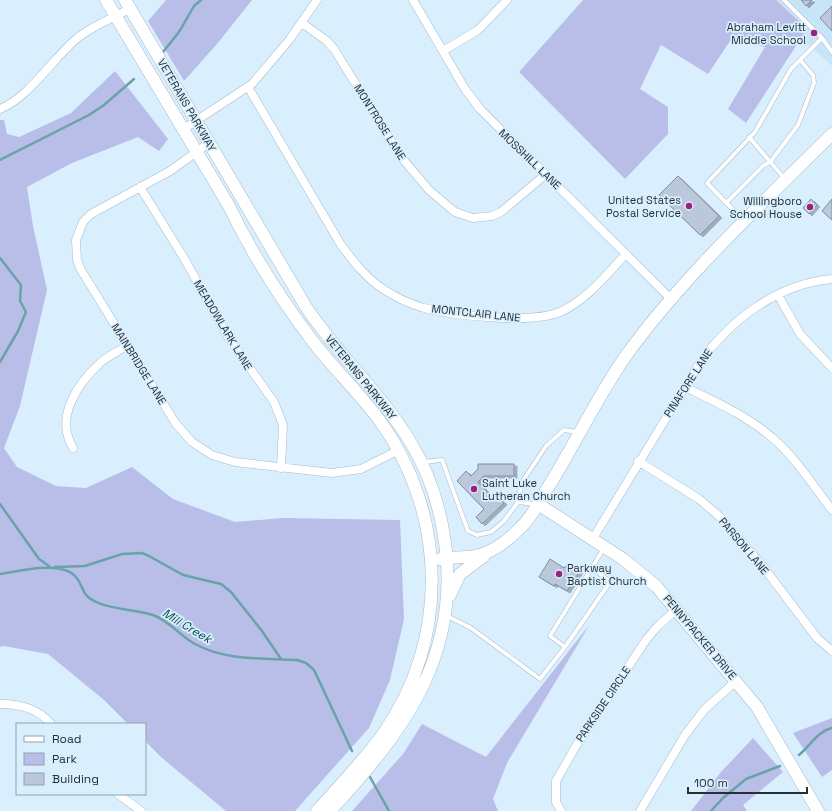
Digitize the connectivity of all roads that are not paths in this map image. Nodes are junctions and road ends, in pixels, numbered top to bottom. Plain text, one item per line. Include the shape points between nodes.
1 (106, 0) edge
2 (317, 0) edge
3 (413, 0) edge
4 (507, 0) edge
5 (784, 0) edge
6 (128, 4) edge
7 (116, 16) junction
8 (302, 23) junction
9 (822, 38) junction
10 (443, 51) junction
11 (832, 52) edge
12 (800, 60) junction
13 (248, 87) junction
14 (0, 109) edge
15 (196, 121) junction
16 (182, 130) junction
17 (832, 134) edge
18 (749, 137) junction
19 (209, 143) junction
20 (196, 153) junction
21 (770, 161) junction
22 (545, 175) junction
23 (786, 180) junction
24 (140, 187) junction
25 (726, 203) junction
26 (745, 222) junction
27 (626, 254) junction
28 (832, 279) edge
29 (778, 295) junction
30 (672, 300) junction
31 (128, 345) junction
32 (832, 368) edge
33 (685, 387) junction
34 (581, 432) junction
35 (73, 448) dead end
36 (397, 451) junction
37 (638, 461) junction
38 (422, 463) junction
39 (281, 468) junction
40 (518, 502) junction
41 (538, 504) junction
42 (832, 510) edge
43 (592, 540) junction
44 (604, 547) junction
45 (489, 551) junction
46 (447, 558) junction
47 (431, 561) junction
48 (593, 568) junction
49 (445, 610) junction
50 (677, 610) junction
51 (565, 647) junction
52 (832, 651) edge
53 (736, 681) junction
54 (0, 704) edge
55 (50, 723) edge
56 (119, 795) edge
57 (141, 811) edge
58 (317, 811) edge
59 (330, 811) edge
60 (561, 811) edge
61 (640, 811) edge
62 (818, 811) edge

1 - 7 main road, VETERANS PARKWAY
2 - 8 street
3 - 10 street, MOSSHILL LANE
4 - 10 street via 478,30
5 - 9 lane
6 - 7 street
6 - 15 main road, VETERANS PARKWAY
7 - 14 street via 76,39 16,99
7 - 16 main road, VETERANS PARKWAY
8 - 13 street via 275,59
8 - 22 street, MONTROSE LANE via 334,49 401,157 429,190 455,212 473,218 501,212
9 - 11 lane
9 - 12 lane
10 - 22 street, MOSSHILL LANE via 480,109
12 - 18 lane via 791,69 755,132
12 - 21 lane via 813,75 814,83 798,125
13 - 15 street
13 - 27 street, MONTCLAIR LANE via 341,245 381,289 401,299 423,308 448,312 498,317 542,317 561,312 584,296
15 - 16 street
15 - 19 main road, VETERANS PARKWAY
16 - 20 main road, VETERANS PARKWAY
17 - 23 main road
18 - 21 lane
18 - 25 lane via 707,183
19 - 20 street, MAINBRIDGE LANE
19 - 38 main road, VETERANS PARKWAY via 306,307 388,408
20 - 24 street, MAINBRIDGE LANE
20 - 36 main road, VETERANS PARKWAY via 290,311 376,417
21 - 23 lane
21 - 25 lane
22 - 27 street, MOSSHILL LANE
23 - 26 main road
24 - 31 street, MAINBRIDGE LANE via 91,214 81,226 76,240 77,260 81,270
24 - 39 street, MEADOWLARK LANE via 228,337 274,402 283,426
25 - 26 lane
26 - 30 main road
27 - 30 street, MOSSHILL LANE
28 - 29 street, PINAFORE LANE via 808,284
29 - 32 street via 800,334
29 - 33 street, PINAFORE LANE via 725,332 707,352
30 - 34 main road via 646,329 619,367
31 - 35 street via 97,366 72,401 65,419 65,427
31 - 39 street, MAINBRIDGE LANE via 176,424 192,442 223,459
33 - 37 street, PINAFORE LANE
33 - 42 street via 755,424 775,440
34 - 40 lane via 564,430 546,446 522,482
34 - 41 main road
36 - 39 street, MAINBRIDGE LANE via 361,469 348,472
36 - 47 main road via 407,466 422,506
37 - 43 street, PINAFORE LANE
37 - 52 street, PARSON LANE via 699,499 718,516 761,564 817,638
38 - 40 lane via 442,460 468,531 477,535 490,532 504,521
38 - 46 main road, VETERANS PARKWAY via 439,509
40 - 41 lane
41 - 43 main road, PENNYPACKER DRIVE
41 - 45 main road via 519,530
43 - 44 main road, PENNYPACKER DRIVE
44 - 48 lane
44 - 50 main road, PENNYPACKER DRIVE via 652,582
45 - 46 main road via 469,557
45 - 49 main road via 460,574
46 - 47 main road
46 - 49 main road, VETERANS PARKWAY
47 - 58 main road via 432,589 428,624 420,661 412,681 384,733
48 - 51 lane via 550,636
48 - 51 lane via 610,582
49 - 51 lane via 540,679
49 - 59 main road, VETERANS PARKWAY via 436,655 406,718 390,742
50 - 53 main road, PENNYPACKER DRIVE
50 - 60 street, PARKSIDE CIRCLE via 646,640 576,746 556,781 556,802
53 - 61 street via 704,710 685,735
53 - 62 main road, PENNYPACKER DRIVE via 766,720
54 - 55 street via 21,706 39,713
56 - 57 street

